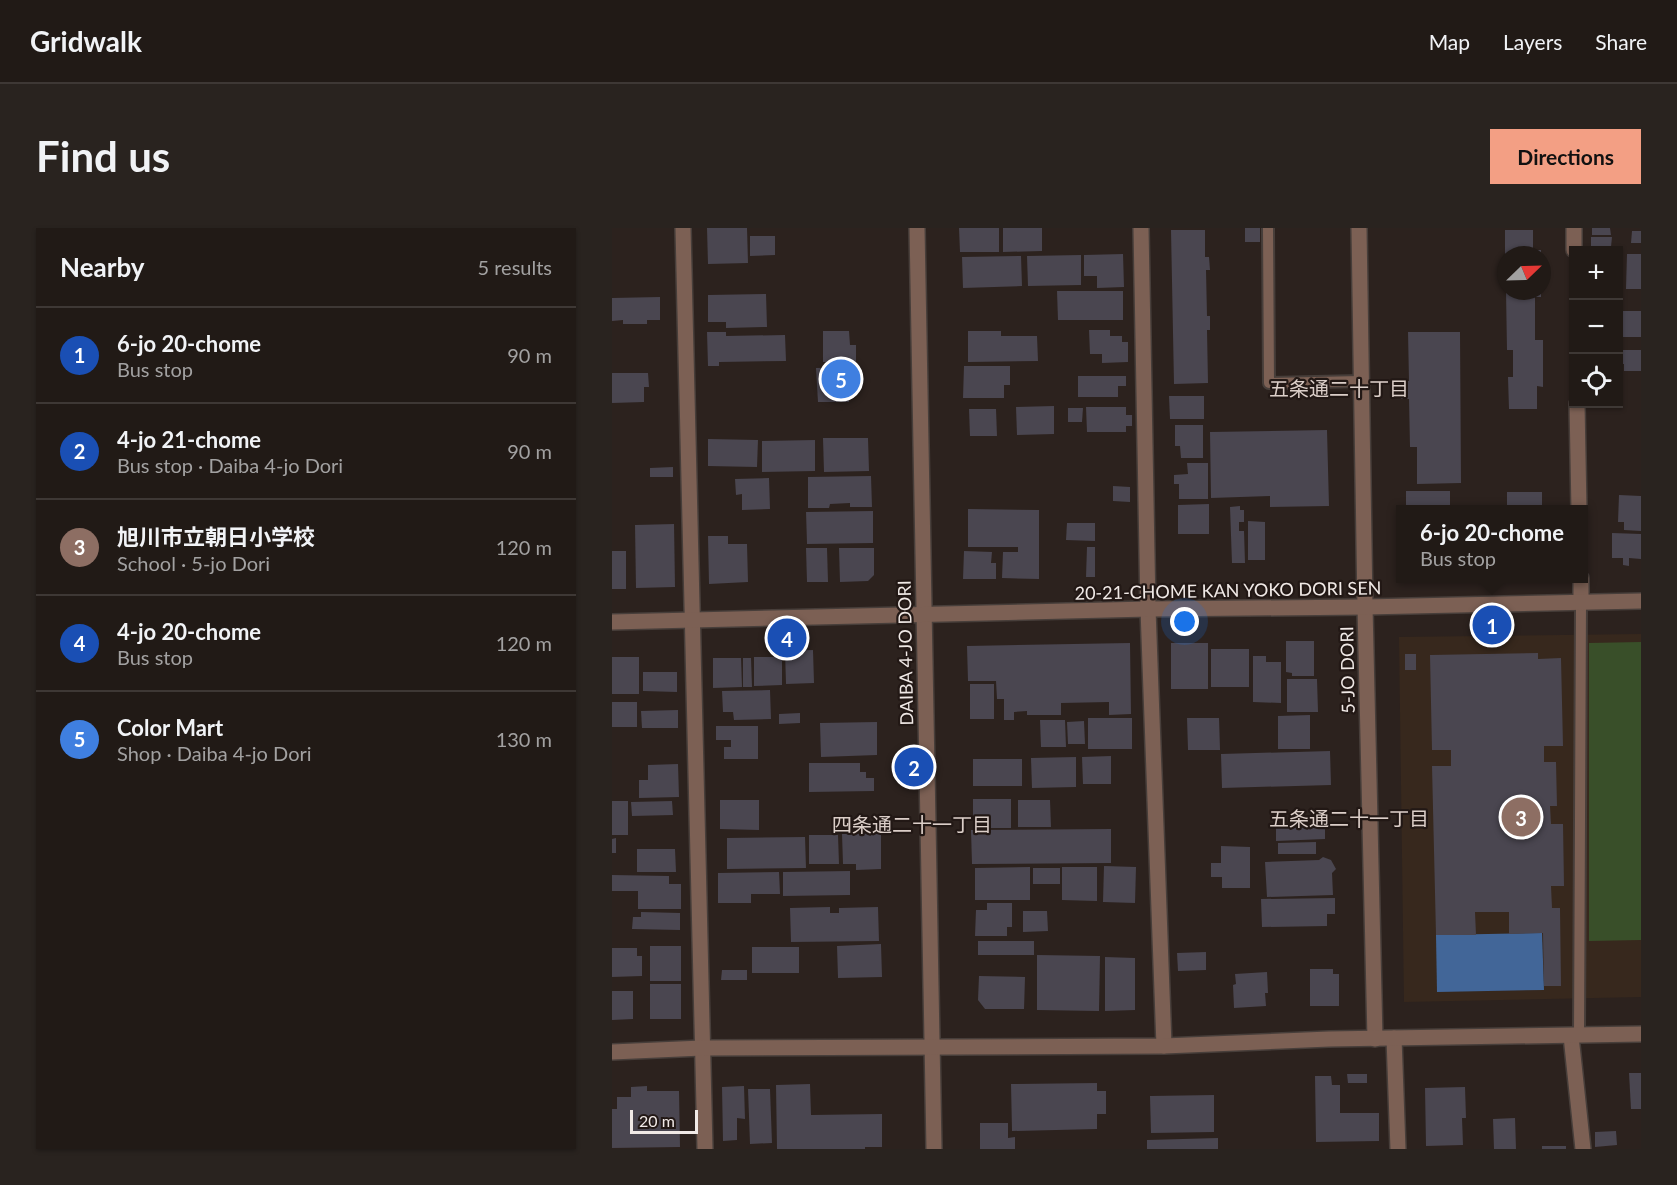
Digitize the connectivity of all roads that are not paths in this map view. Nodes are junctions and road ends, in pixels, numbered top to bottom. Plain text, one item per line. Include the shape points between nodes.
1 (683, 228) edge
2 (917, 228) edge
3 (1141, 228) edge
4 (1268, 228) edge
5 (1359, 228) edge
6 (1574, 228) edge
7 (1574, 246) edge
8 (1361, 381) junction
9 (1577, 408) edge
10 (1579, 505) edge
11 (1581, 583) edge
12 (1641, 601) edge
13 (1581, 603) junction
14 (1365, 608) junction
15 (1148, 609) junction
16 (924, 615) junction
17 (694, 620) junction
18 (612, 622) edge
19 (1641, 1034) edge
20 (1575, 1036) junction
21 (1394, 1038) junction
22 (1375, 1039) junction
23 (1164, 1046) junction
24 (702, 1048) junction
25 (931, 1048) junction
26 (612, 1052) edge
27 (705, 1149) edge
28 (934, 1149) edge
29 (1398, 1149) edge
30 (1583, 1149) edge

1 - 17 street
2 - 16 street, DAIBA 4-JO DORI
3 - 15 street
4 - 8 lane via 1269,383
5 - 8 street, 5-JO DORI
6 - 7 street
8 - 14 street, 5-JO DORI
9 - 10 street
11 - 13 street
12 - 13 street, 20-21-CHOME KAN YOKO DORI SEN
13 - 14 street, 20-21-CHOME KAN YOKO DORI SEN
13 - 20 lane
14 - 15 street, 20-21-CHOME KAN YOKO DORI SEN
14 - 22 street, 5-JO DORI
15 - 16 street, 20-21-CHOME KAN YOKO DORI SEN
15 - 23 street
16 - 17 street, 20-21-CHOME KAN YOKO DORI SEN
16 - 25 street, DAIBA 4-JO DORI
17 - 18 street, 20-21-CHOME KAN YOKO DORI SEN
17 - 24 street
19 - 20 street
20 - 21 street
20 - 30 street
21 - 22 street
21 - 29 street
22 - 23 street
23 - 25 street
24 - 25 street
24 - 26 street
24 - 27 street
25 - 28 street, DAIBA 4-JO DORI

